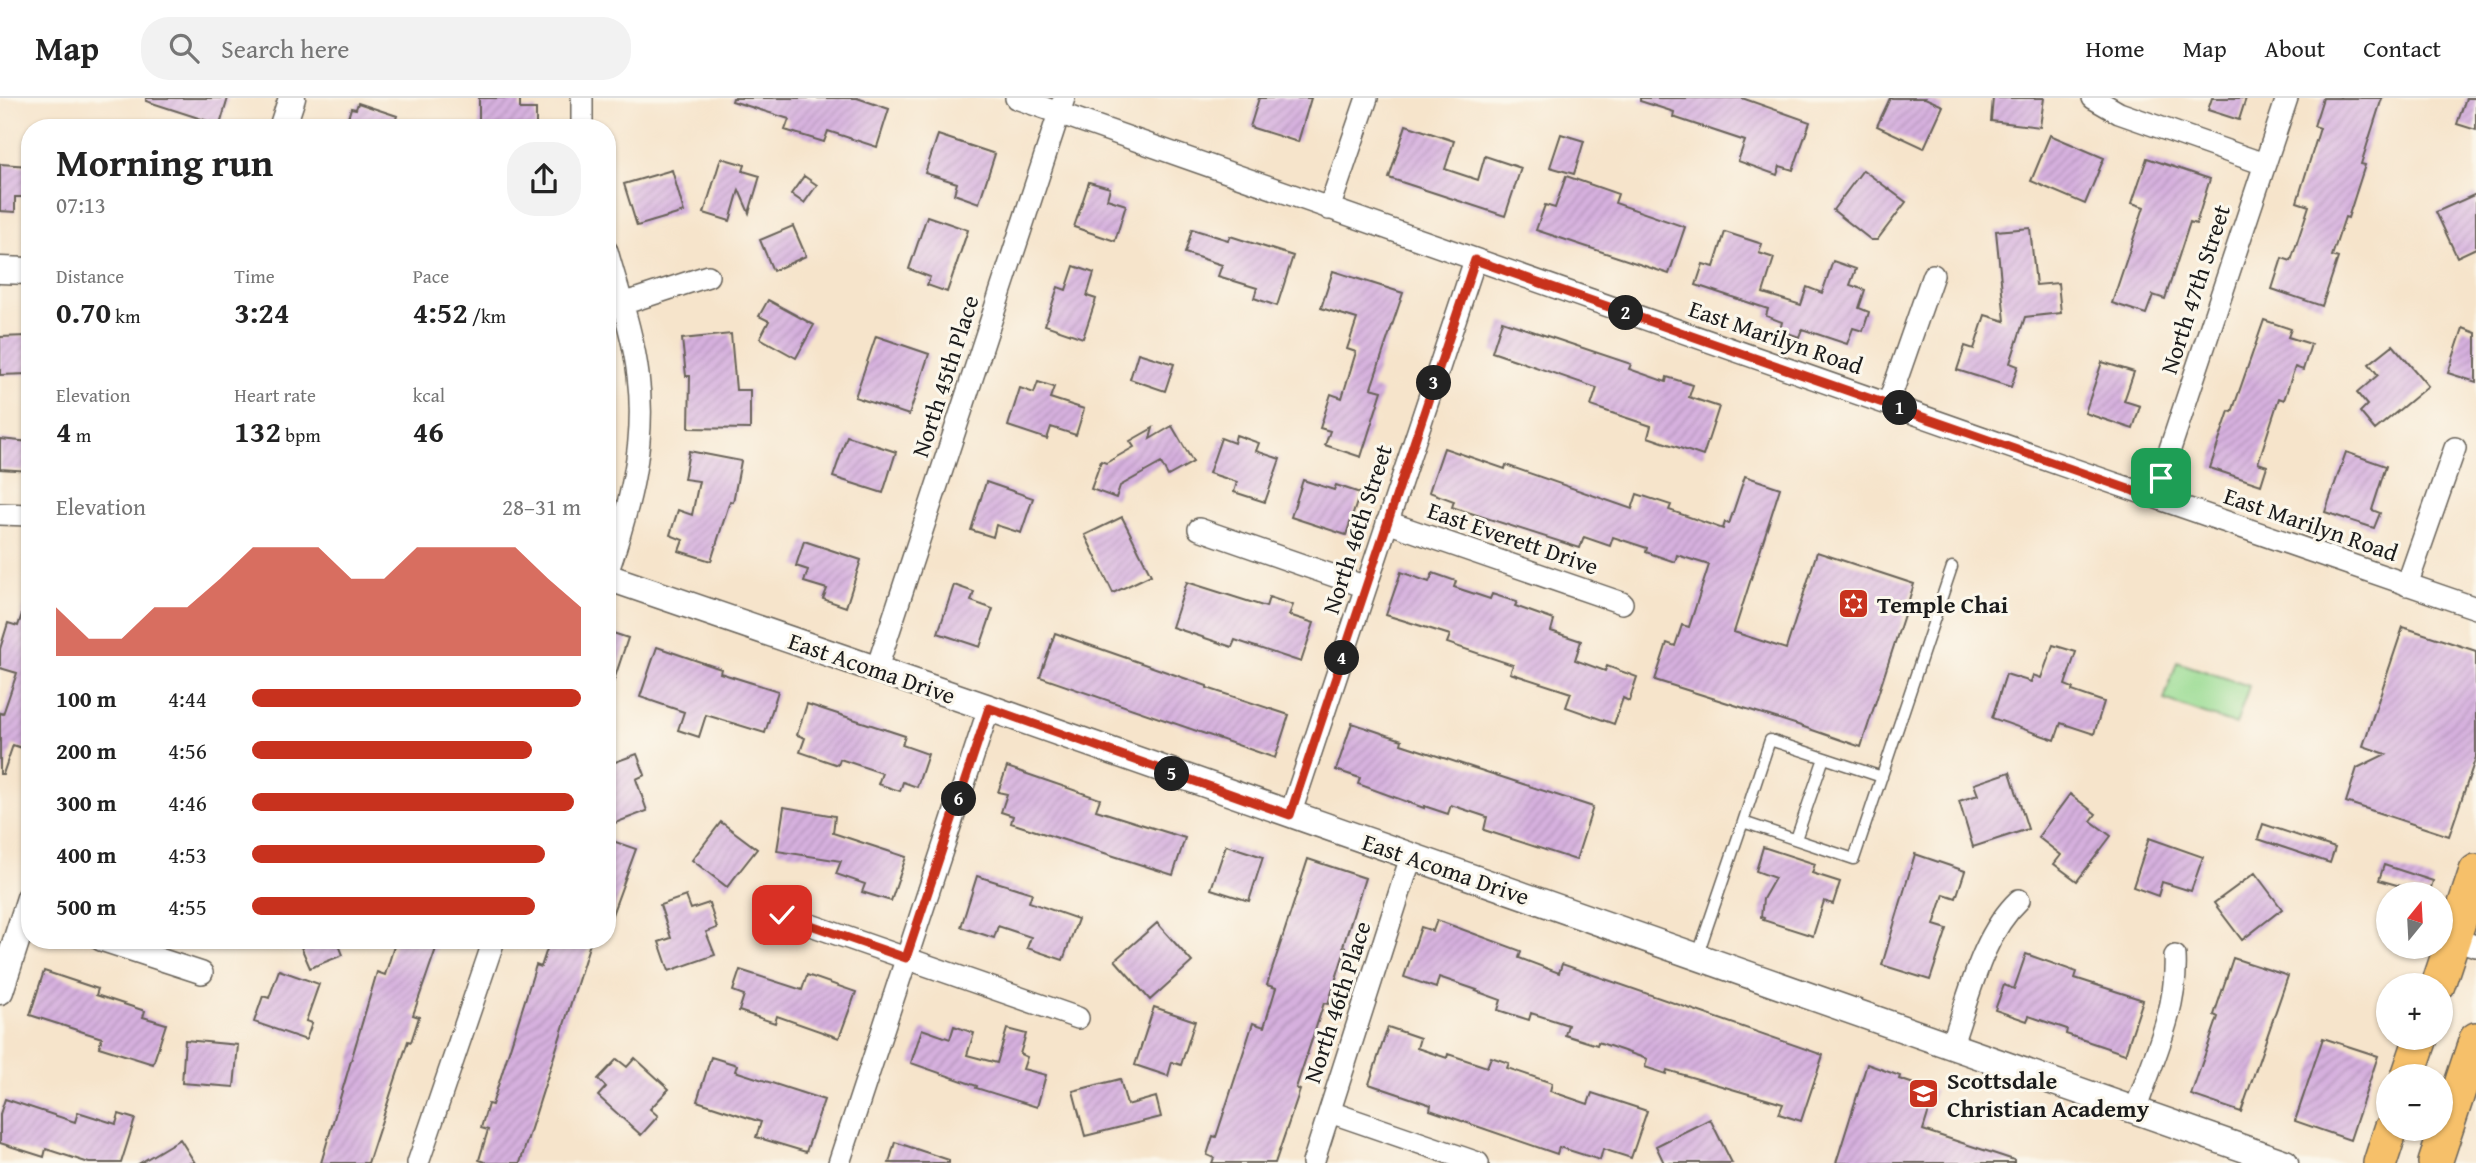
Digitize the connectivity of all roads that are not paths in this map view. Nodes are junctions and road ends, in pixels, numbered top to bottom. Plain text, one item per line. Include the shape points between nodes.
1 (292, 98) edge
2 (582, 98) edge
3 (1016, 98) edge
4 (1367, 98) edge
5 (2093, 98) edge
6 (2287, 98) edge
7 (1061, 106) edge
8 (285, 119) edge
9 (582, 119) edge
10 (2264, 164) junction
11 (1329, 209) junction
12 (1475, 260) junction
13 (0, 270) edge
14 (21, 271) edge
15 (1933, 275) dead end
16 (708, 276) dead end
17 (616, 283) edge
18 (622, 304) junction
19 (1888, 404) junction
20 (2455, 448) dead end
21 (2154, 498) junction
22 (0, 514) edge
23 (21, 515) edge
24 (1387, 522) junction
25 (1199, 528) dead end
26 (616, 545) edge
27 (1952, 567) dead end
28 (616, 578) edge
29 (2407, 585) junction
30 (1366, 587) junction
31 (1622, 603) dead end
32 (2476, 608) edge
33 (876, 671) junction
34 (989, 708) junction
35 (1824, 758) junction
36 (1882, 777) junction
37 (1290, 815) junction
38 (1742, 822) junction
39 (1796, 839) junction
40 (1411, 857) junction
41 (2476, 871) edge
42 (2019, 900) dead end
43 (782, 915) dead end
44 (21, 930) edge
45 (2465, 943) edge
46 (129, 949) edge
47 (491, 949) edge
48 (2175, 956) dead end
49 (1697, 957) junction
50 (906, 958) junction
51 (202, 973) dead end
52 (2446, 973) edge
53 (0, 991) edge
54 (1078, 1018) dead end
55 (2476, 1039) edge
56 (1951, 1046) junction
57 (2135, 1111) junction
58 (1330, 1112) junction
59 (2387, 1141) edge
60 (418, 1163) edge
61 (839, 1163) edge
62 (1313, 1163) edge
63 (1479, 1163) edge
64 (2285, 1163) edge
65 (2380, 1163) edge
66 (2435, 1163) edge

1 - 8 street
2 - 9 street
3 - 7 street, East Marilyn Road
4 - 11 street
5 - 10 street via 2119,113
6 - 10 street, North 47th Street
7 - 11 street, East Marilyn Road
7 - 33 street, North 45th Place
10 - 21 street, North 47th Street
11 - 12 street, East Marilyn Road
12 - 19 street, East Marilyn Road
12 - 24 street, North 46th Street
13 - 14 street
15 - 19 street
16 - 18 street
17 - 18 street
18 - 26 street via 638,375 638,458
19 - 21 street, East Marilyn Road
20 - 29 street
21 - 29 street, East Marilyn Road
22 - 23 street
24 - 30 street, North 46th Street
24 - 31 street, East Everett Drive
25 - 30 street
27 - 36 lane
28 - 33 street, East Acoma Drive
29 - 32 street, East Marilyn Road
30 - 37 street, North 46th Street
33 - 34 street, East Acoma Drive
34 - 37 street, East Acoma Drive
34 - 50 street
35 - 36 lane
35 - 38 lane via 1770,740
35 - 39 lane
36 - 39 lane via 1854,859
37 - 40 street, East Acoma Drive
38 - 39 lane
38 - 49 lane
40 - 49 street, East Acoma Drive
40 - 58 street, North 46th Place
41 - 45 main road
42 - 56 street via 2004,914 1988,942
43 - 50 street
44 - 53 street
45 - 52 main road
46 - 51 street
47 - 60 street
48 - 57 street via 2172,1004
49 - 56 street, East Acoma Drive
50 - 54 street
50 - 61 street
55 - 66 main road
56 - 57 street, East Acoma Drive
57 - 64 street, East Acoma Drive
58 - 62 street, North 46th Place
58 - 63 street
59 - 65 main road

